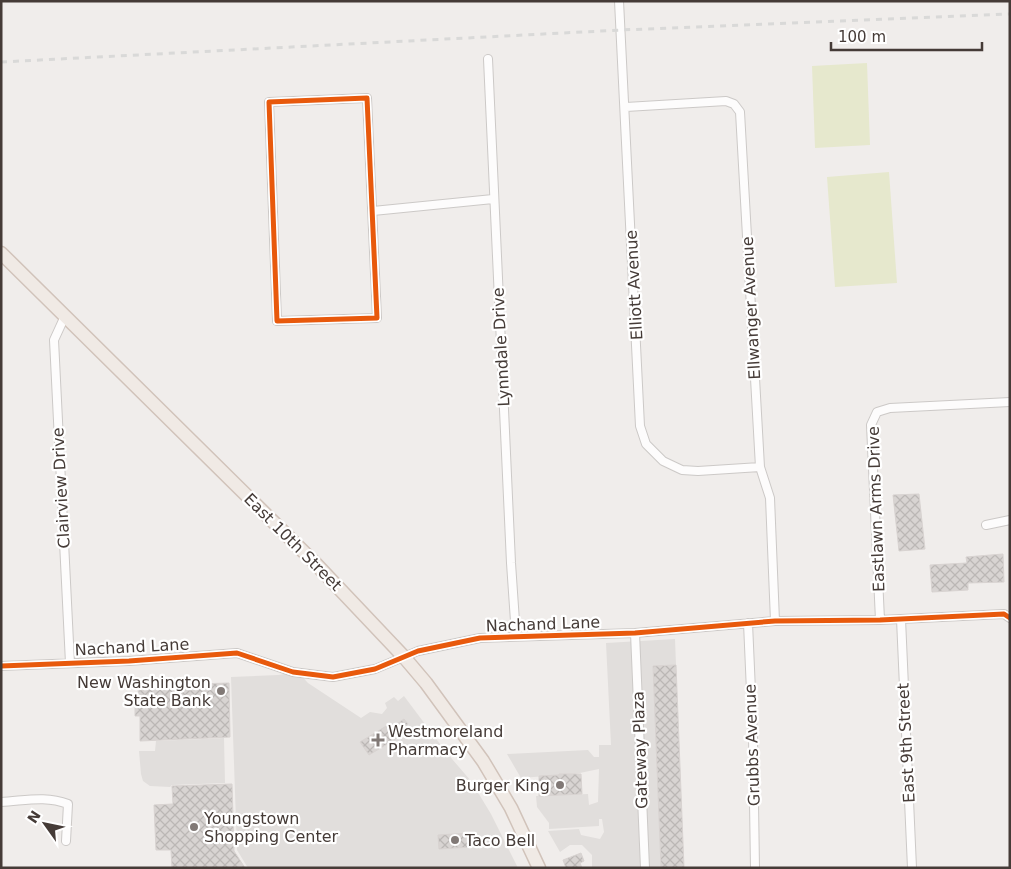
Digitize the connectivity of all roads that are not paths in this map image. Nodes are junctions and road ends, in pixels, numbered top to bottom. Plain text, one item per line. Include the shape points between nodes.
1 (619, 1) edge
2 (488, 59) dead end
3 (626, 107) junction
4 (493, 199) junction
5 (373, 210) junction
6 (1, 254) edge
7 (65, 316) junction
8 (1010, 402) edge
9 (760, 467) junction
10 (1010, 520) edge
11 (986, 524) dead end
12 (1008, 615) edge
13 (901, 618) junction
14 (880, 620) junction
15 (775, 621) junction
16 (748, 623) junction
17 (635, 633) junction
18 (516, 636) junction
19 (404, 657) junction
20 (70, 663) junction
21 (1, 666) edge
22 (1, 802) edge
23 (66, 841) dead end
24 (540, 868) edge
25 (644, 868) edge
26 (755, 868) edge
27 (912, 868) edge

1 - 3 street, Elliott Avenue
2 - 4 street, Lynndale Drive
3 - 9 street, Elliott Avenue via 640,426 646,444 663,461 682,470
3 - 9 street, Ellwanger Avenue via 726,101 734,104 740,112
4 - 5 street
4 - 18 street, Lynndale Drive
5 - 5 street via 367,98 269,102 277,321 377,318
6 - 7 main road, East 10th Street
7 - 19 main road, East 10th Street via 316,564
7 - 20 street, Clairview Drive via 54,340
8 - 14 street, Eastlawn Arms Drive via 890,408 877,412 871,425
9 - 15 street, Ellwanger Avenue via 770,498
10 - 11 street
12 - 13 street, Nachand Lane
13 - 14 street, Nachand Lane
13 - 27 street, East 9th Street
14 - 15 street, Nachand Lane
15 - 16 street, Nachand Lane
16 - 17 street, Nachand Lane
16 - 26 street, Grubbs Avenue
17 - 18 street, Nachand Lane
17 - 25 street, Gateway Plaza
18 - 19 street, Nachand Lane via 480,638 418,650
19 - 20 street, Nachand Lane via 375,669 333,677 293,672 237,653 129,662
19 - 24 main road, East 10th Street via 482,761 511,808
20 - 21 street, Nachand Lane
22 - 23 street via 33,798 68,804

